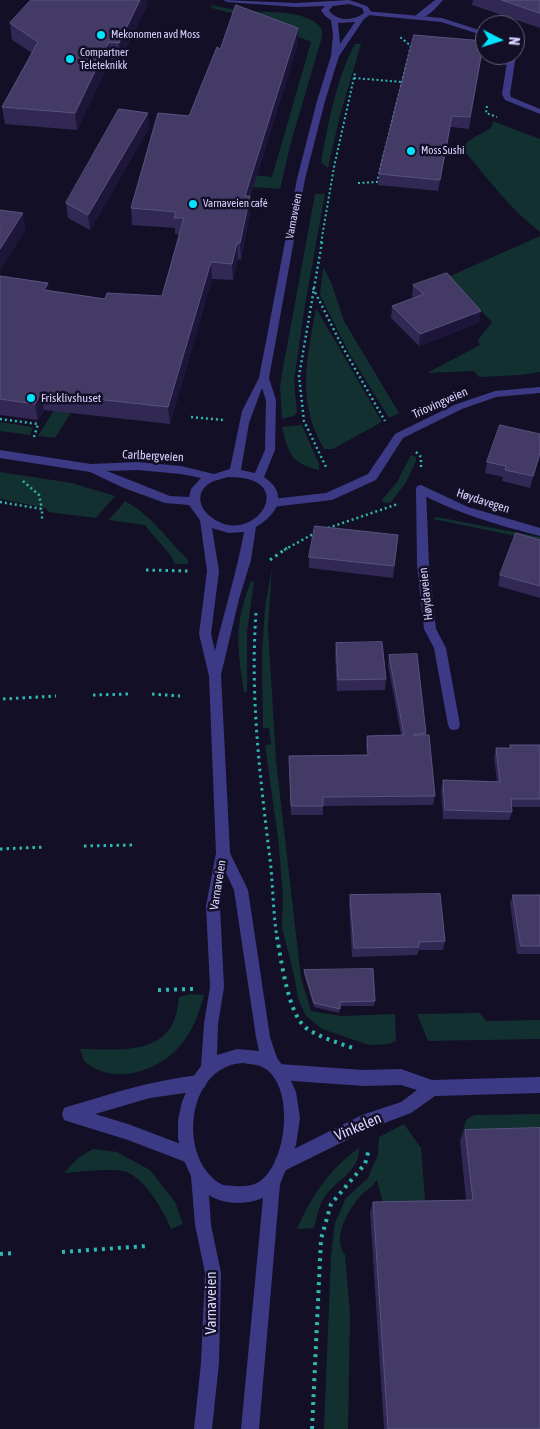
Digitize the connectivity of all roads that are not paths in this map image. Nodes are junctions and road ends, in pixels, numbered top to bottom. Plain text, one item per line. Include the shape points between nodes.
1 (226, 0) edge
2 (439, 0) edge
3 (341, 2) edge
4 (296, 5) junction
5 (366, 6) edge
6 (419, 17) junction
7 (331, 18) junction
8 (362, 19) junction
9 (475, 31) edge
10 (335, 56) junction
11 (510, 65) edge
12 (540, 112) edge
13 (264, 378) junction
14 (540, 390) edge
15 (0, 454) edge
16 (91, 468) junction
17 (235, 472) junction
18 (212, 477) junction
19 (258, 478) junction
20 (421, 489) joint
21 (193, 502) junction
22 (272, 503) junction
23 (205, 521) junction
24 (251, 525) junction
25 (540, 532) edge
26 (215, 676) junction
27 (454, 725) dead end
28 (223, 853) junction
29 (209, 1067) junction
30 (274, 1067) junction
31 (198, 1083) junction
32 (540, 1085) edge
33 (432, 1088) junction
34 (188, 1155) junction
35 (282, 1164) junction
36 (199, 1177) junction
37 (272, 1183) junction
38 (203, 1429) edge
39 (250, 1429) edge

1 - 4 street
2 - 6 street
3 - 4 street
3 - 5 street
3 - 7 street via 325,10
4 - 7 street
5 - 6 street
5 - 8 street, Varnaveien
6 - 9 street
7 - 8 street
7 - 10 street, Varnaveien via 337,35
8 - 10 street, Varnaveien
10 - 13 street, Varnaveien via 301,178
11 - 12 street via 506,94 515,103
13 - 17 street, Varnaveien via 253,393
13 - 19 street, Varnaveien via 270,400 270,450
14 - 22 street, Triovingveien via 495,394 458,407 399,436 372,477 328,497
15 - 16 street, Carlbergveien
16 - 18 street, Carlbergveien via 137,466
16 - 21 street, Carlbergveien via 169,500
17 - 18 street
17 - 19 street
18 - 21 street via 197,489
19 - 22 street via 269,489
20 - 25 street, Høydavegen via 444,503
20 - 27 street, Høydaveien via 423,565 430,629 440,648
21 - 23 street
22 - 24 street via 267,514
23 - 24 street via 228,529
23 - 26 street, Varnaveien via 213,571 205,634
24 - 26 street, Varnaveien
26 - 28 street, Varnaveien
28 - 29 street, Varnaveien via 213,906 216,987
28 - 30 street, Varnaveien via 241,890 263,1037
29 - 30 street, Varnaveien via 232,1056 248,1055
29 - 31 street, Varnaveien
30 - 33 street via 364,1078 401,1077
30 - 35 street, Varnaveien via 291,1092 293,1120
31 - 34 street, Varnaveien via 184,1126
31 - 34 street via 142,1092 70,1114
32 - 33 street
33 - 35 street, Vinkelen via 406,1108 368,1121
34 - 36 street, Varnaveien
35 - 37 street, Varnaveien
36 - 37 street, Varnaveien via 218,1192 245,1196
36 - 38 street, Varnaveien via 212,1273 210,1363
37 - 39 street, Varnaveien

